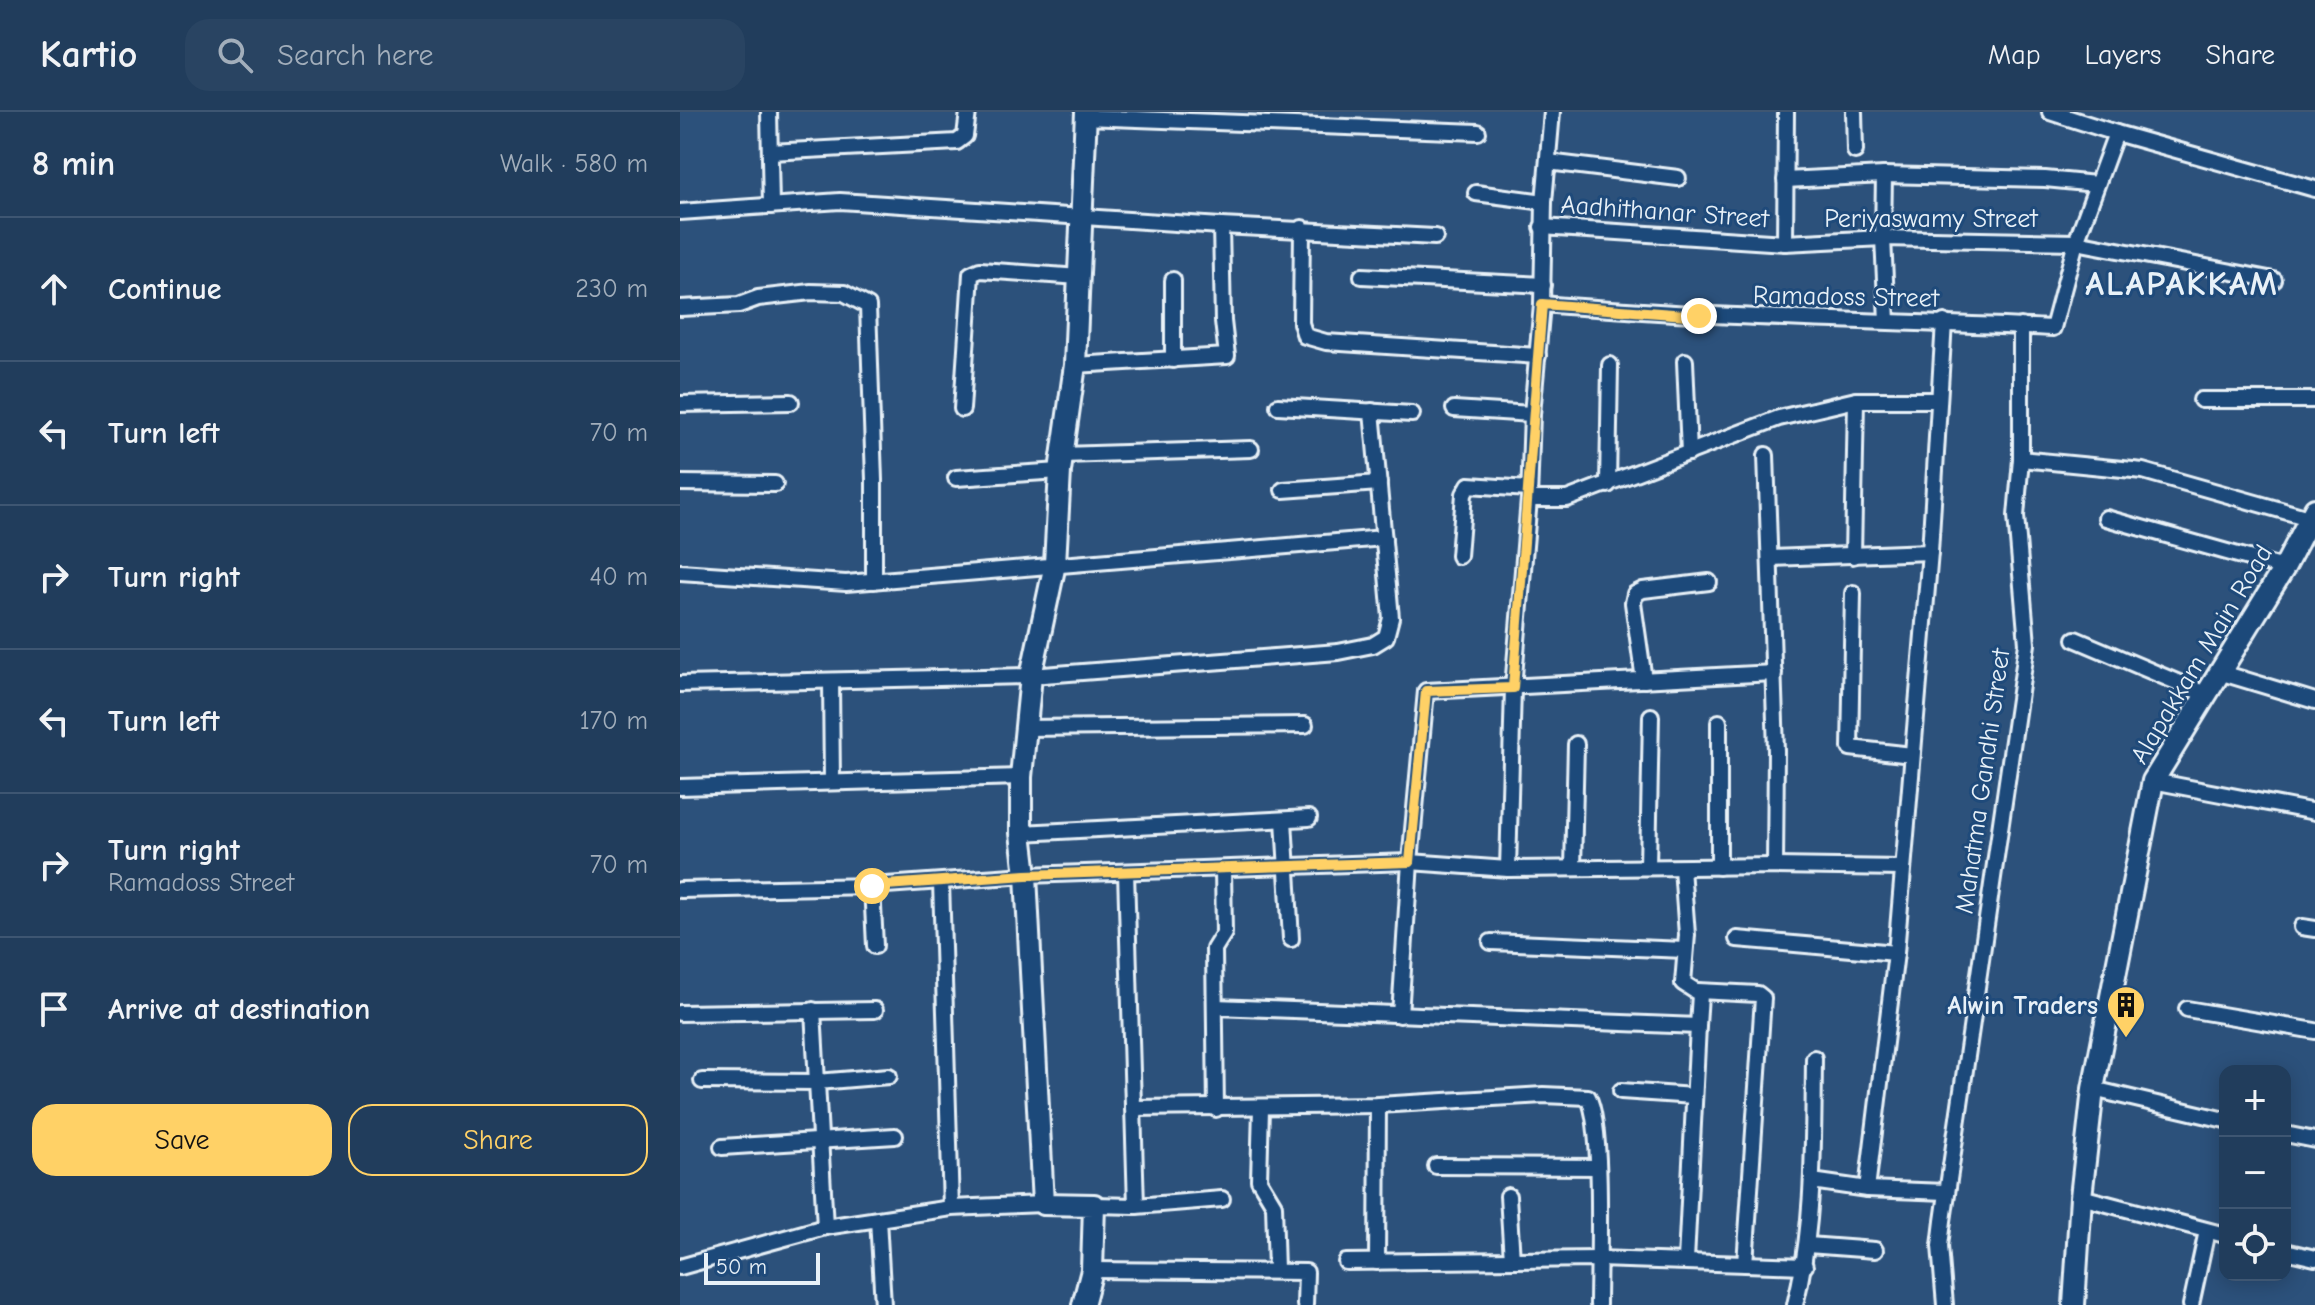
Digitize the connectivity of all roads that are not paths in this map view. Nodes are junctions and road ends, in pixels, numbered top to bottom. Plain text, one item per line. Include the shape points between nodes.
1 (769, 112) edge
2 (968, 112) edge
3 (1552, 112) edge
4 (1786, 112) edge
5 (1854, 112) edge
6 (2050, 112) edge
7 (1086, 115) edge
8 (1478, 132) dead end
9 (2116, 133) junction
10 (1855, 151) dead end
11 (770, 152) junction
12 (1548, 162) junction
13 (1884, 175) junction
14 (1678, 178) dead end
15 (1785, 180) junction
16 (2096, 184) junction
17 (2315, 189) edge
18 (1476, 193) dead end
19 (1544, 202) junction
20 (771, 206) junction
21 (680, 212) edge
22 (1083, 216) junction
23 (1221, 226) junction
24 (1542, 227) junction
25 (1302, 228) junction
26 (1435, 237) dead end
27 (1883, 238) junction
28 (2076, 242) junction
29 (1785, 243) junction
30 (1362, 276) dead end
31 (1080, 277) junction
32 (1173, 280) dead end
33 (2274, 280) dead end
34 (1543, 285) junction
35 (1542, 304) junction
36 (680, 308) edge
37 (1887, 321) junction
38 (1944, 322) junction
39 (2021, 326) junction
40 (1538, 356) junction
41 (1173, 360) junction
42 (1685, 361) dead end
43 (1075, 365) junction
44 (1610, 365) dead end
45 (1856, 400) junction
46 (1938, 400) junction
47 (2201, 400) dead end
48 (2315, 400) edge
49 (791, 402) dead end
50 (680, 404) edge
51 (1278, 406) dead end
52 (962, 409) dead end
53 (1454, 409) dead end
54 (1372, 411) junction
55 (1412, 414) dead end
56 (1532, 414) junction
57 (1251, 449) dead end
58 (1689, 453) junction
59 (1766, 455) dead end
60 (2021, 459) junction
61 (1061, 463) junction
62 (956, 478) dead end
63 (680, 483) edge
64 (1379, 483) junction
65 (775, 484) dead end
66 (1608, 485) junction
67 (1283, 490) dead end
68 (1529, 494) junction
69 (2312, 514) edge
70 (2106, 518) dead end
71 (1384, 538) junction
72 (1930, 552) junction
73 (1459, 556) dead end
74 (1853, 556) junction
75 (1771, 558) junction
76 (1055, 564) junction
77 (2284, 568) junction
78 (680, 572) edge
79 (874, 581) junction
80 (1709, 582) dead end
81 (1853, 593) dead end
82 (2075, 639) dead end
83 (2219, 672) junction
84 (1774, 673) junction
85 (1031, 676) junction
86 (1644, 680) junction
87 (831, 681) junction
88 (680, 684) edge
89 (1513, 688) junction
90 (2205, 694) junction
91 (2315, 701) edge
92 (1651, 716) dead end
93 (1719, 722) dead end
94 (1305, 725) dead end
95 (1025, 728) junction
96 (1576, 744) dead end
97 (1912, 755) junction
98 (1021, 777) junction
99 (2153, 781) junction
100 (832, 782) junction
101 (680, 787) edge
102 (2315, 812) edge
103 (1309, 818) dead end
104 (1284, 820) junction
105 (1021, 833) junction
106 (1410, 862) junction
107 (1775, 866) junction
108 (1289, 867) junction
109 (1648, 867) junction
110 (1719, 867) junction
111 (1573, 868) junction
112 (1682, 868) junction
113 (1902, 868) junction
114 (1223, 869) junction
115 (1508, 869) junction
116 (1126, 872) junction
117 (1026, 875) junction
118 (941, 882) junction
119 (872, 886) junction
120 (680, 890) edge
121 (1291, 939) dead end
122 (1737, 939) dead end
123 (1491, 942) dead end
124 (875, 946) dead end
125 (1685, 950) junction
126 (1896, 953) junction
127 (1698, 991) junction
128 (1215, 1007) junction
129 (2187, 1009) dead end
130 (813, 1010) junction
131 (875, 1010) dead end
132 (680, 1013) edge
133 (1400, 1015) junction
134 (1698, 1026) junction
135 (2315, 1031) edge
136 (1814, 1058) dead end
137 (889, 1076) dead end
138 (702, 1081) dead end
139 (817, 1082) junction
140 (2093, 1089) junction
141 (1621, 1091) dead end
142 (1694, 1096) junction
143 (1378, 1105) junction
144 (1133, 1108) junction
145 (1261, 1108) junction
146 (1216, 1109) junction
147 (2219, 1119) edge
148 (2291, 1135) edge
149 (895, 1136) dead end
150 (821, 1140) junction
151 (2315, 1140) edge
152 (722, 1147) dead end
153 (1436, 1166) dead end
154 (1597, 1167) junction
155 (1812, 1181) junction
156 (1867, 1189) junction
157 (1947, 1192) junction
158 (1508, 1196) dead end
159 (2081, 1197) junction
160 (1222, 1199) dead end
161 (1043, 1204) junction
162 (1094, 1205) junction
163 (1136, 1206) junction
164 (951, 1208) junction
165 (878, 1219) junction
166 (825, 1227) junction
167 (2207, 1231) junction
168 (2219, 1234) edge
169 (1808, 1245) junction
170 (1875, 1250) dead end
171 (2291, 1252) edge
172 (2315, 1258) edge
173 (1598, 1259) junction
174 (1512, 1260) junction
175 (1686, 1260) junction
176 (1346, 1262) dead end
177 (1377, 1262) junction
178 (1745, 1264) junction
179 (1805, 1266) junction
180 (680, 1267) edge
181 (1092, 1270) junction
182 (1276, 1270) junction
183 (883, 1305) edge
184 (1083, 1305) edge
185 (1305, 1305) edge
186 (1598, 1305) edge
187 (1795, 1305) edge
188 (1945, 1305) edge
189 (2074, 1305) edge
190 (2191, 1305) edge

1 - 11 street
2 - 11 street via 965,136 957,142
3 - 12 street
4 - 15 street
5 - 10 street
6 - 9 street
7 - 8 street
7 - 22 street
9 - 16 street
9 - 17 street
11 - 20 street
12 - 14 street
12 - 19 street
13 - 15 street
13 - 16 street
13 - 27 street
15 - 29 street
16 - 28 street
18 - 19 street
19 - 24 street
20 - 21 street
20 - 22 street via 840,201
22 - 23 street
22 - 31 street
23 - 25 street
23 - 41 street via 1227,356
24 - 29 street, Aadhithanar Street
24 - 34 street
25 - 26 street
25 - 40 street via 1305,336 1326,342
27 - 28 street, Periyaswamy Street
27 - 29 street, Periyaswamy Street
27 - 37 street
28 - 33 street, Periyaswamy Street
28 - 39 street, Ramadoss Street via 2053,328
30 - 34 street
31 - 43 street
31 - 52 street via 980,270 971,274
32 - 41 street
34 - 35 street
35 - 37 street, Ramadoss Street via 1699,316
35 - 40 street
36 - 79 street via 739,305 811,292 844,293 868,306
37 - 38 street, Ramadoss Street
38 - 39 street, Ramadoss Street
38 - 46 street
39 - 60 street, Mahatma Gandhi Street
40 - 56 street
41 - 43 street
42 - 58 street
43 - 61 street
44 - 66 street
45 - 46 street
45 - 58 street via 1779,418
45 - 74 street
46 - 72 street
47 - 48 street
49 - 50 street
51 - 54 street
53 - 56 street
54 - 55 street
54 - 64 street
56 - 68 street
57 - 61 street
58 - 66 street
59 - 75 street
60 - 69 street via 2143,471
60 - 157 street, Mahatma Gandhi Street via 2016,516 2027,644
61 - 62 street
61 - 76 street
63 - 65 street
64 - 67 street
64 - 71 street
66 - 68 street via 1567,499
68 - 73 street via 1469,485
68 - 89 street
69 - 77 street, Alapakkam Main Road
70 - 77 street
71 - 76 street
71 - 85 street via 1390,627 1373,645
72 - 74 street
72 - 97 street
74 - 75 street
75 - 84 street
76 - 79 street
76 - 85 street
77 - 83 street, Alapakkam Main Road
78 - 79 street
80 - 86 street via 1635,594
81 - 97 street via 1850,748
82 - 90 street
83 - 90 street, Alapakkam Main Road
83 - 91 street
84 - 86 street
84 - 107 street
85 - 87 street
85 - 95 street
86 - 89 street
87 - 88 street
87 - 100 street
89 - 106 street via 1426,691
89 - 115 street
90 - 99 street, Alapakkam Main Road
92 - 109 street
93 - 110 street
94 - 95 street
95 - 98 street
96 - 111 street
97 - 113 street
98 - 100 street
98 - 105 street
99 - 102 street
99 - 140 street, Alapakkam Main Road
100 - 101 street
103 - 104 street
104 - 105 street
104 - 108 street
105 - 117 street
106 - 108 street
106 - 115 street
106 - 133 street
107 - 110 street
107 - 113 street
108 - 114 street
108 - 121 street
109 - 111 street
109 - 112 street
110 - 112 street
111 - 115 street
112 - 125 street
113 - 126 street
114 - 116 street
114 - 128 street via 1224,933 1214,949
116 - 117 street
116 - 144 street
117 - 118 street
117 - 161 street
118 - 119 street
118 - 164 street
119 - 120 street
119 - 124 street
122 - 126 street
123 - 125 street
125 - 127 street via 1683,985
126 - 156 street
127 - 134 street
127 - 178 street via 1763,998
128 - 133 street
128 - 146 street
129 - 135 street
130 - 131 street
130 - 132 street
130 - 139 street
133 - 134 street
134 - 142 street
136 - 155 street
137 - 139 street
138 - 139 street
139 - 150 street
140 - 147 street
140 - 159 street, Alapakkam Main Road
141 - 142 street
142 - 175 street
143 - 145 street
143 - 154 street via 1583,1095 1592,1105
143 - 177 street
144 - 146 street
144 - 163 street
145 - 146 street
145 - 182 street via 1259,1180 1274,1205
148 - 151 street
149 - 150 street
150 - 152 street
150 - 166 street
153 - 154 street
154 - 173 street
155 - 156 street
155 - 169 street
156 - 157 street
157 - 188 street, Mahatma Gandhi Street via 1940,1246
158 - 174 street
159 - 167 street
159 - 189 street, Alapakkam Main Road
160 - 163 street
161 - 162 street
161 - 164 street
162 - 163 street
162 - 181 street
164 - 165 street
165 - 166 street
165 - 183 street
166 - 180 street
167 - 168 street
167 - 190 street
169 - 170 street
169 - 179 street
171 - 172 street
173 - 174 street
173 - 175 street
173 - 186 street
174 - 177 street
175 - 178 street
176 - 177 street
178 - 179 street
179 - 187 street
181 - 182 street
181 - 184 street
182 - 185 street via 1306,1272

